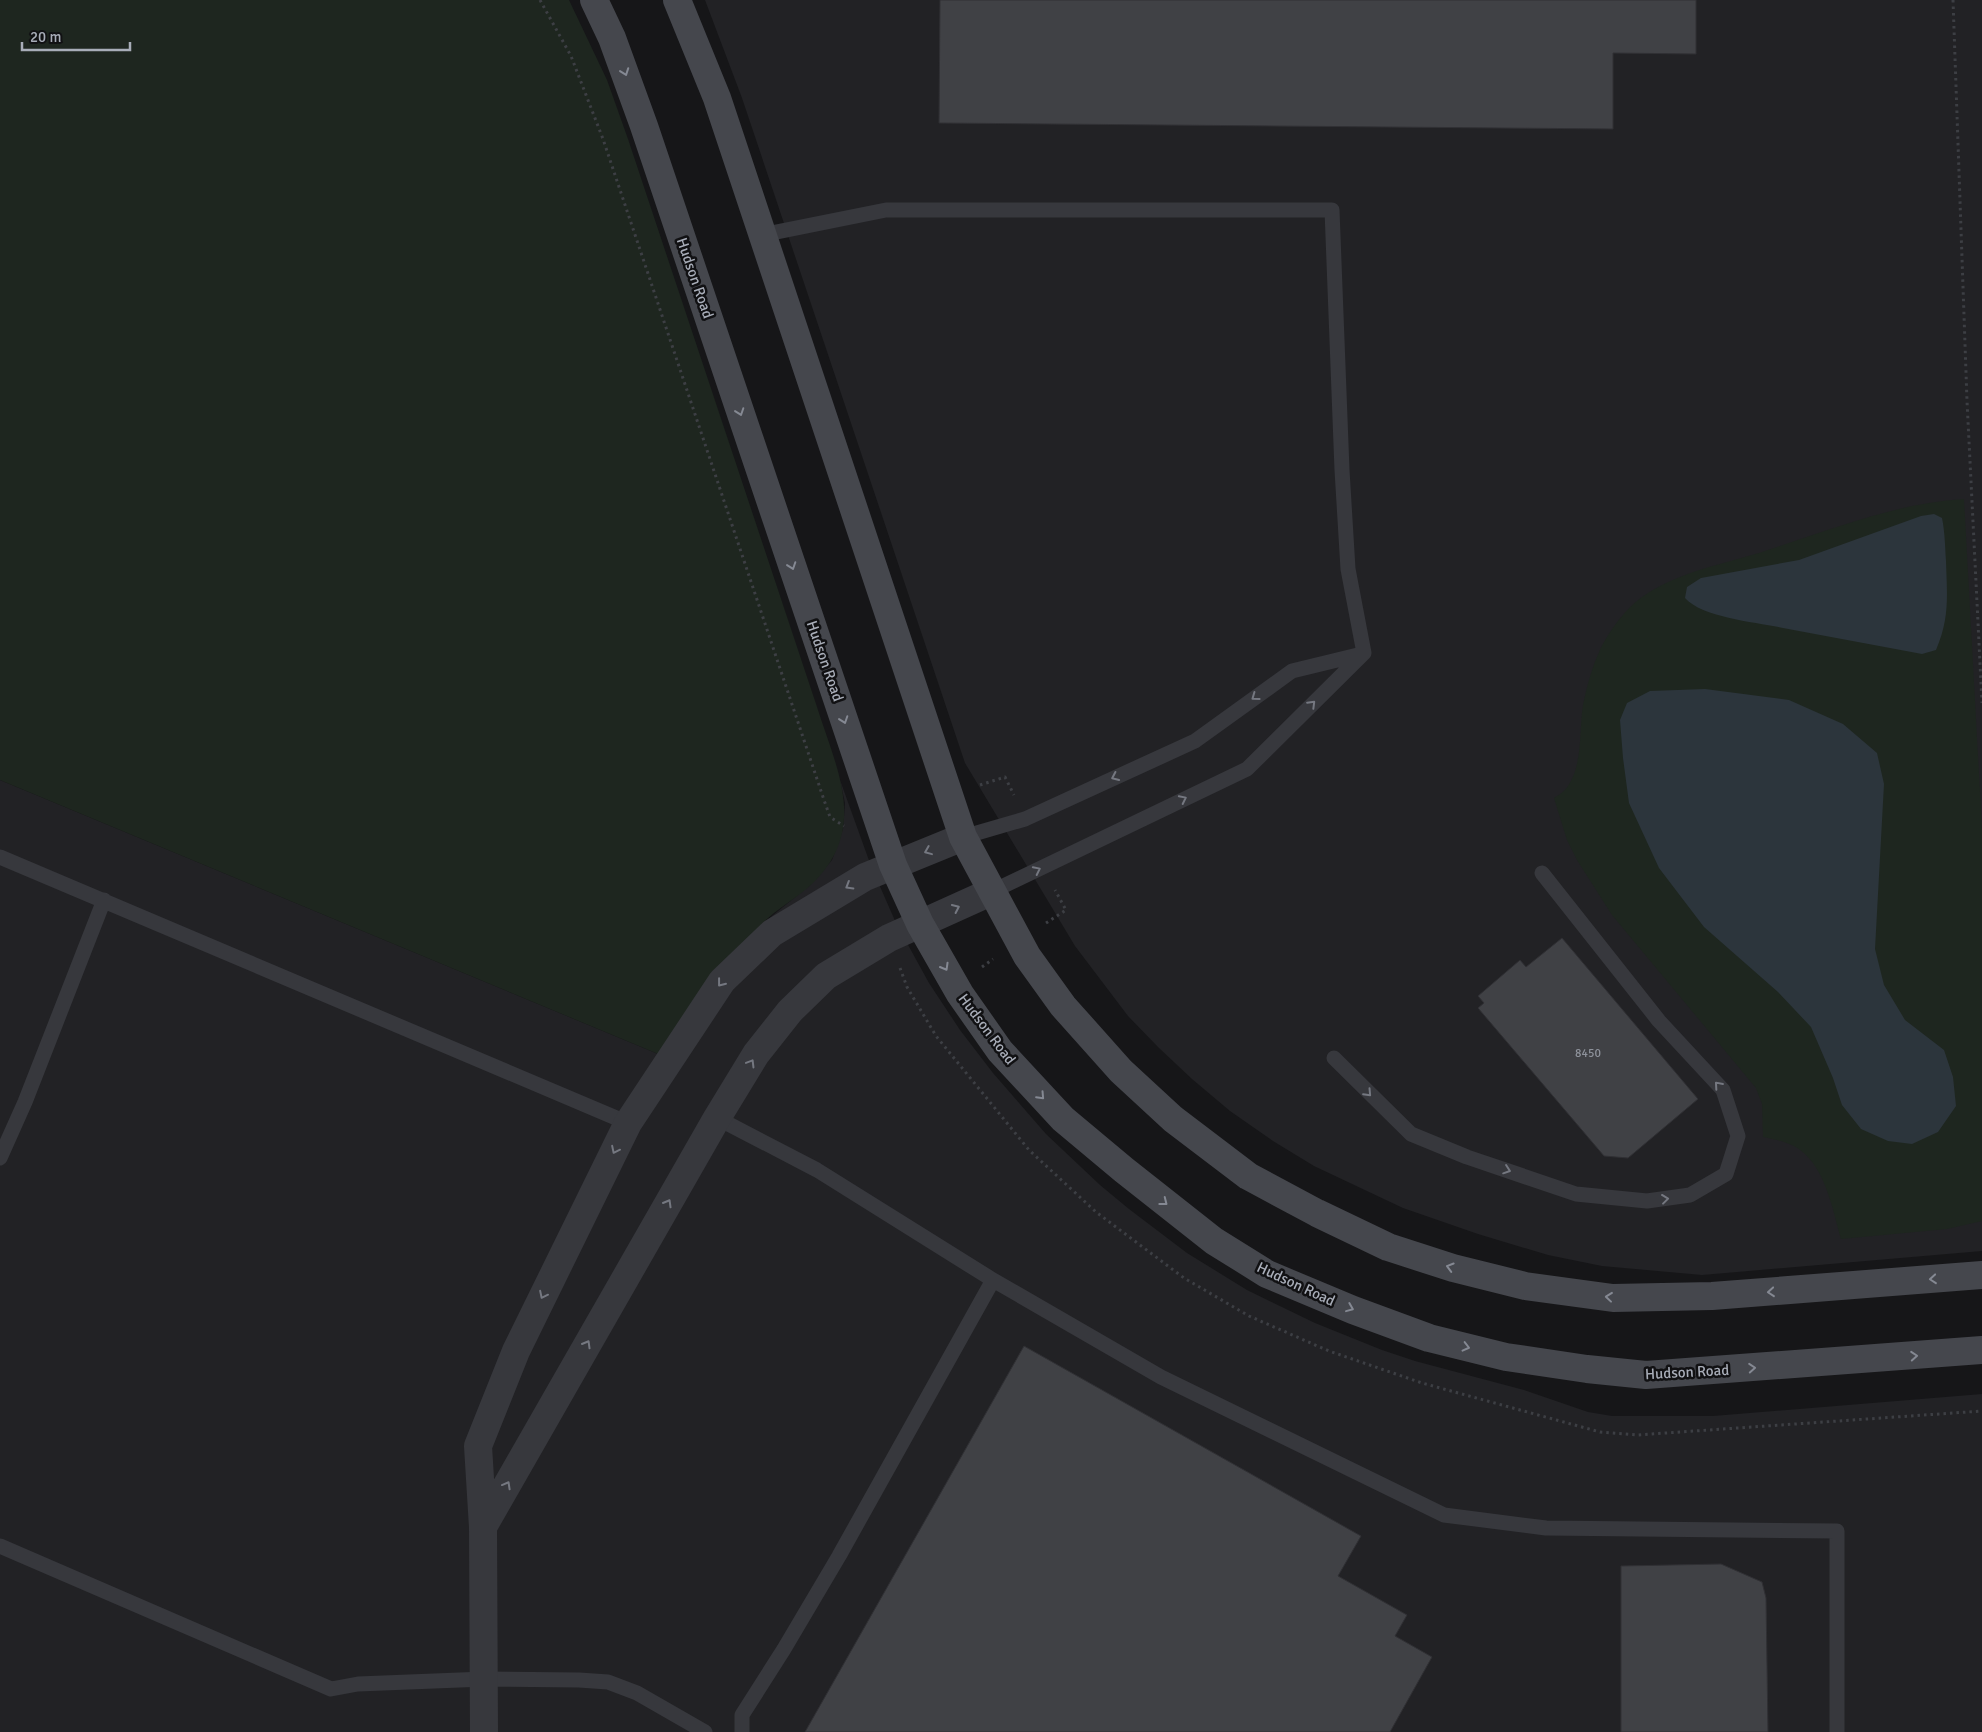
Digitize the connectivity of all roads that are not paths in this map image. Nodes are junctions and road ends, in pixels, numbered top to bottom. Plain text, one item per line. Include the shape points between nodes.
1 (594, 0) edge
2 (677, 0) edge
3 (762, 235) junction
4 (1364, 653) junction
5 (963, 837) junction
6 (0, 857) edge
7 (893, 865) junction
8 (1542, 873) dead end
9 (993, 891) junction
10 (104, 900) junction
11 (920, 924) junction
12 (1334, 1058) dead end
13 (717, 1118) junction
14 (628, 1123) junction
15 (0, 1158) edge
16 (1982, 1275) edge
17 (993, 1280) junction
18 (1982, 1350) edge
19 (483, 1527) junction
20 (0, 1546) edge
21 (485, 1679) junction
22 (484, 1732) edge
23 (704, 1732) edge
24 (742, 1732) edge
25 (1837, 1732) edge

1 -> 7 street, Hudson Road via 612,38 644,126
2 - 3 street via 717,98
3 - 4 lane via 886,210 1332,210 1348,569
3 - 5 street
4 -> 5 lane via 1292,671 1195,740 1025,819
9 -> 4 lane via 1247,769
5 -> 7 street
5 - 9 street
6 - 10 lane
7 - 11 street, Hudson Road
7 -> 14 street via 865,877 772,933 722,980
12 -> 8 lane via 1411,1134 1576,1194 1647,1201 1690,1196 1726,1174 1738,1136 1723,1090 1660,1020
11 -> 9 street
16 -> 9 street via 1712,1296 1613,1298 1525,1286 1388,1247 1248,1176 1173,1119 1121,1071 1063,1006 1027,956
10 - 14 lane
10 - 15 lane
13 -> 11 street via 756,1054 790,1011 826,976 889,938
11 -> 18 street, Hudson Road via 960,994 1000,1051 1063,1119 1214,1241 1267,1274 1353,1310 1429,1338 1506,1357 1646,1374
13 - 17 lane via 817,1170
19 -> 13 street
14 -> 19 street via 516,1351 478,1446
17 - 24 lane via 848,1540 742,1715
17 - 25 lane via 1160,1377 1444,1515 1546,1528 1837,1531
19 - 21 street
20 - 21 lane via 331,1689 358,1684
21 - 22 street
21 - 23 lane via 608,1682 636,1693

